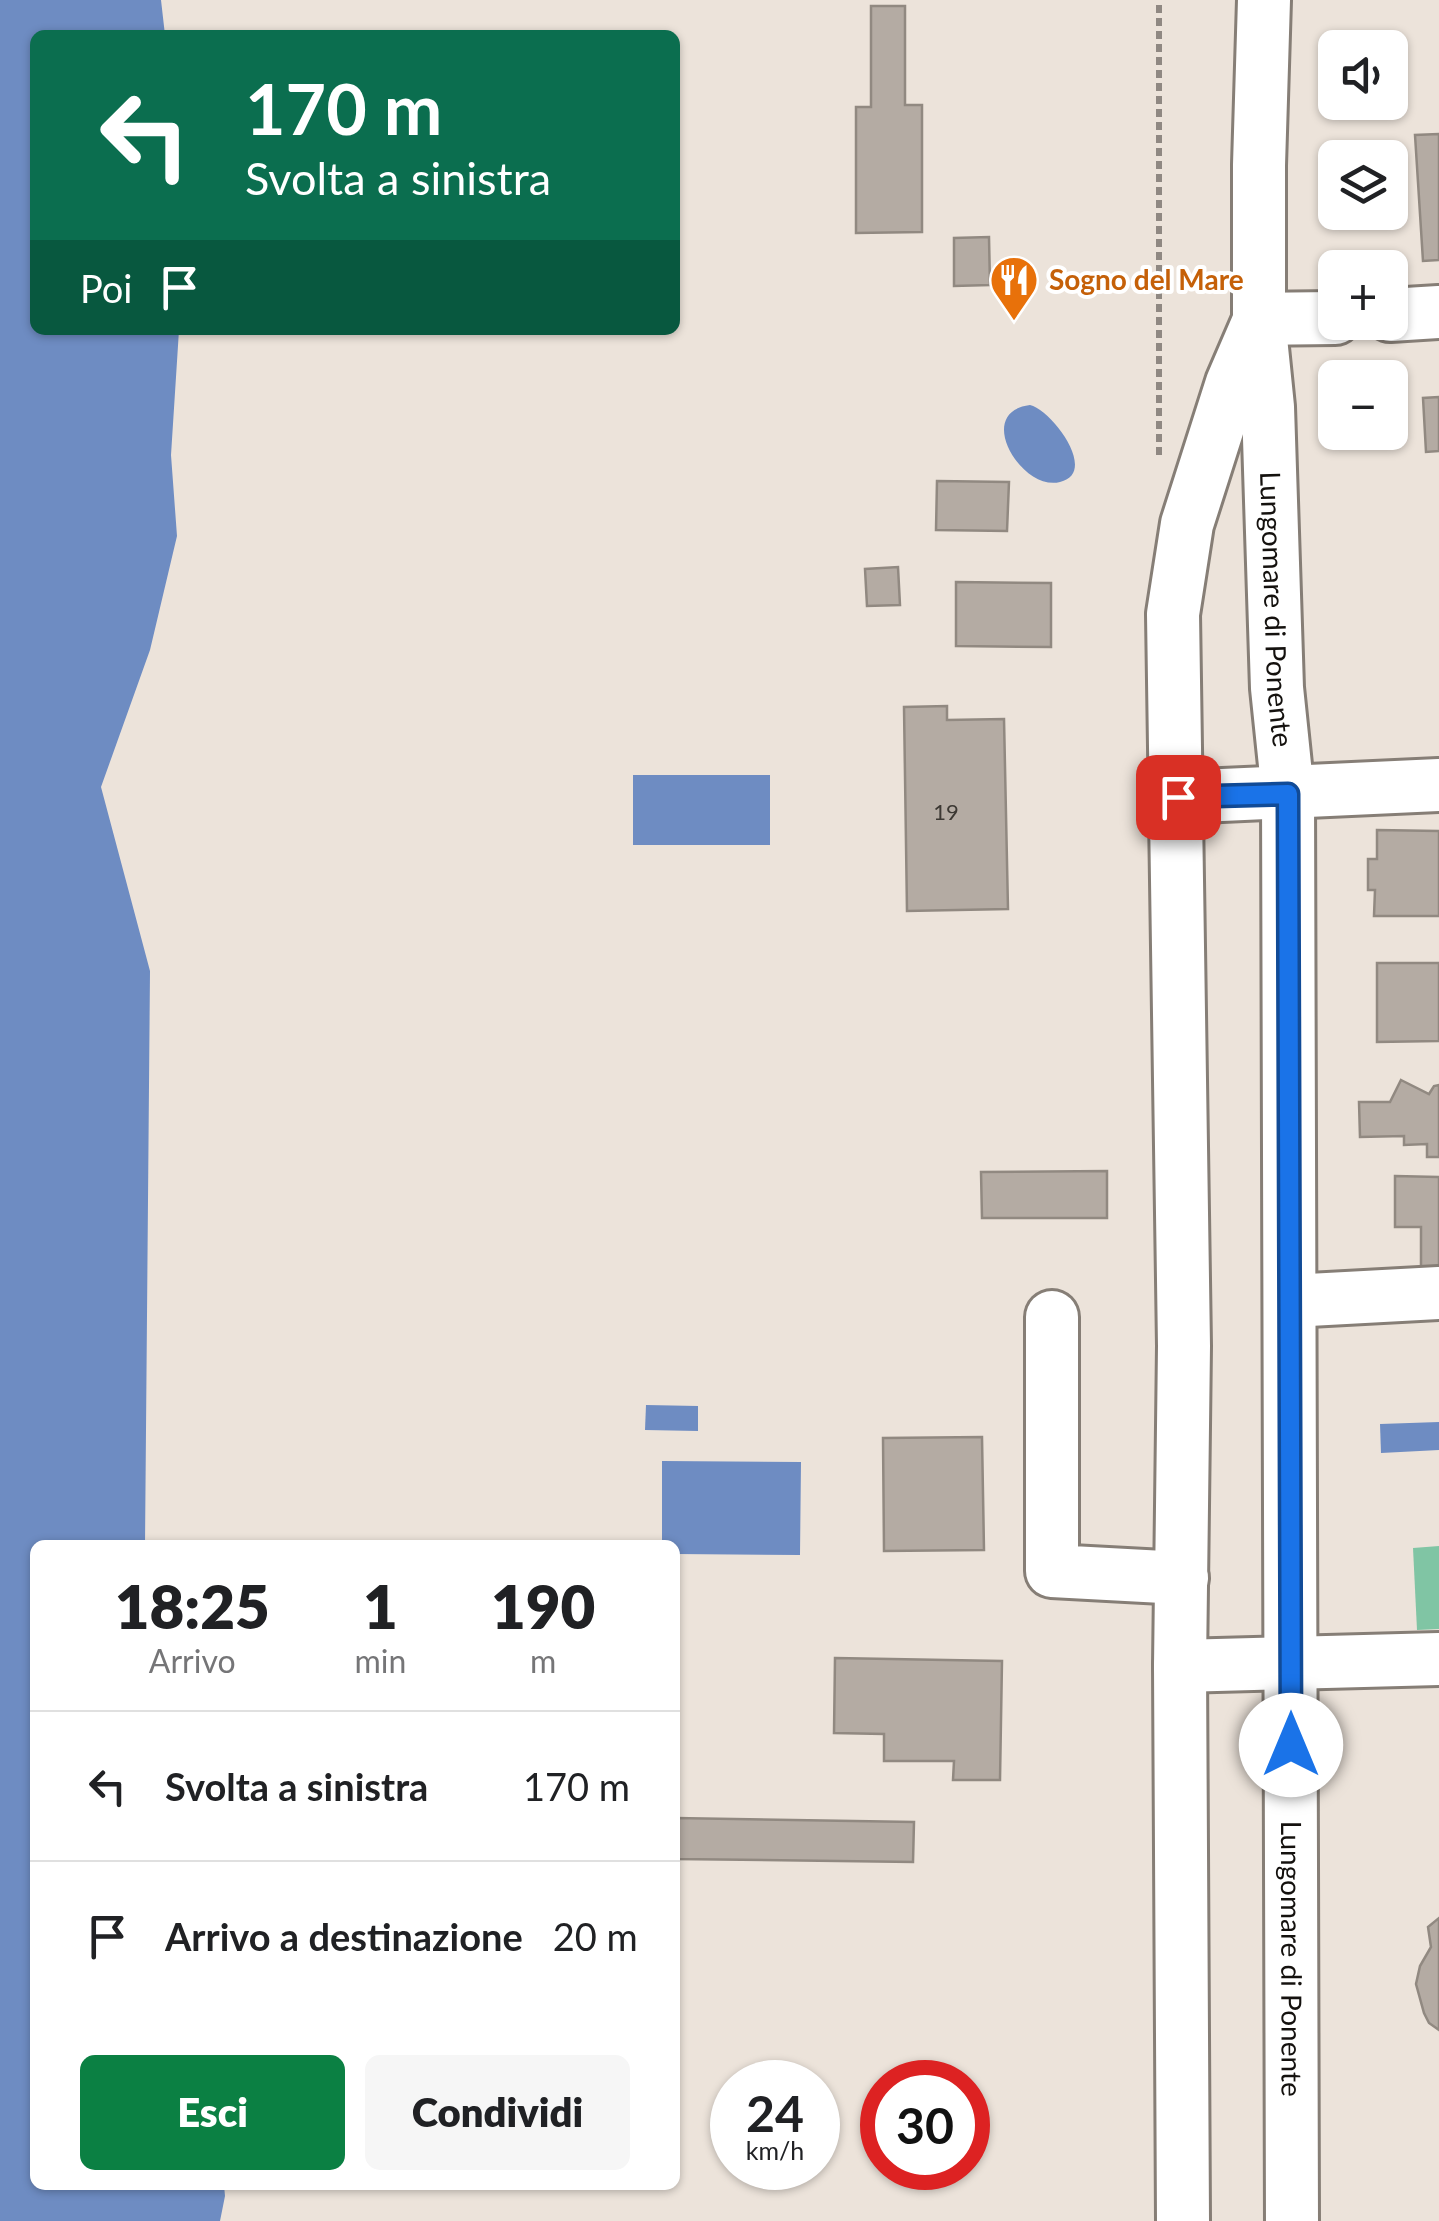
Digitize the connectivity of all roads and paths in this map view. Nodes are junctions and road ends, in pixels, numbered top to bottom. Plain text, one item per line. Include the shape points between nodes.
1 (1264, 0) edge
2 (1439, 312) edge
3 (1408, 313) edge
4 (1318, 318) edge
5 (1260, 320) junction
6 (1439, 785) edge
7 (1267, 794) junction
8 (1178, 797) junction
9 (1439, 1293) edge
10 (1290, 1301) junction
11 (1052, 1317) dead end
12 (1182, 1578) junction
13 (1439, 1659) edge
14 (1291, 1665) junction
15 (1180, 1666) junction
16 (1183, 2221) edge
17 (1292, 2221) edge

1 - 5 street, Lungomare di Ponente
2 - 3 street
4 - 5 street
5 - 7 street, Lungomare di Ponente via 1277,688
5 - 8 street, Lungomare di Ponente via 1232,383 1180,555 1172,614
6 - 7 street
7 - 8 street
7 - 10 street, Lungomare di Ponente
8 - 12 street, Lungomare di Ponente
9 - 10 street
10 - 14 street, Lungomare di Ponente
11 - 12 street via 1052,1571
12 - 15 street, Lungomare di Ponente
13 - 14 street
14 - 15 street
14 - 17 street, Lungomare di Ponente
15 - 16 street, Lungomare di Ponente

